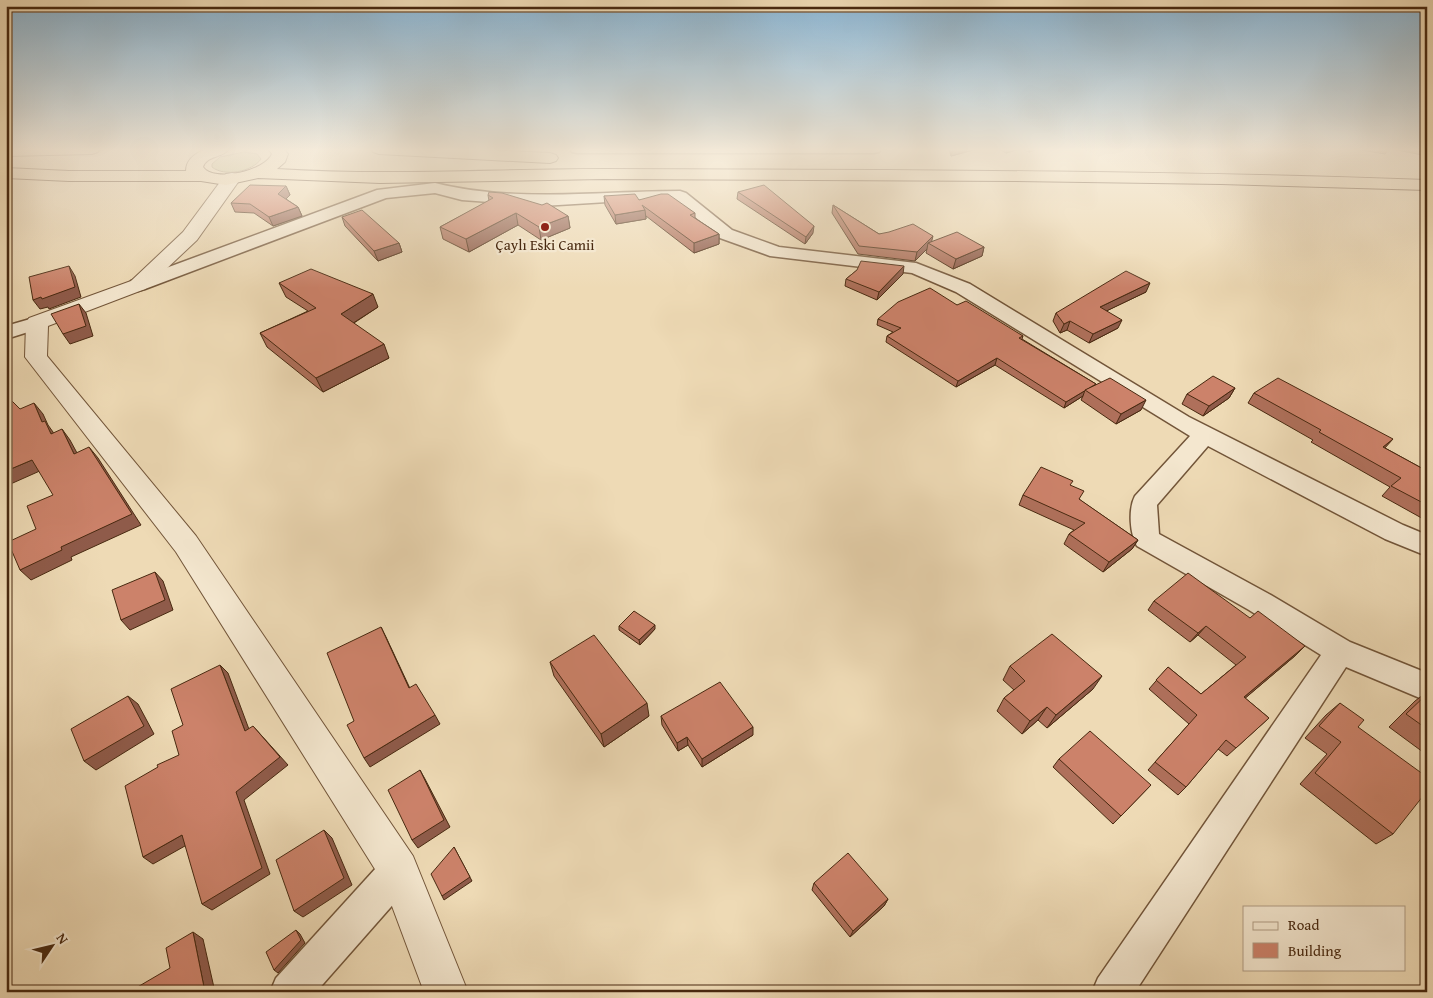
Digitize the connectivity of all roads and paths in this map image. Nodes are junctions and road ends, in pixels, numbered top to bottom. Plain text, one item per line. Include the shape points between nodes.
1 (219, 196) edge
2 (377, 196) edge
3 (470, 196) edge
4 (138, 285) junction
5 (38, 322) junction
6 (6, 333) edge
7 (1205, 434) junction
8 (1427, 546) edge
9 (1340, 651) junction
10 (1427, 687) edge
11 (399, 870) junction
12 (290, 992) edge
13 (446, 992) edge
14 (1112, 992) edge

1 - 4 street via 190,236
2 - 4 street
3 - 7 street via 542,201 680,196 726,234 776,252 916,268 963,288
4 - 5 street
5 - 6 street
5 - 11 street via 36,357 186,544
7 - 8 street
7 - 9 street via 1144,503 1146,539
9 - 10 street
9 - 14 street
11 - 12 street
11 - 13 street

